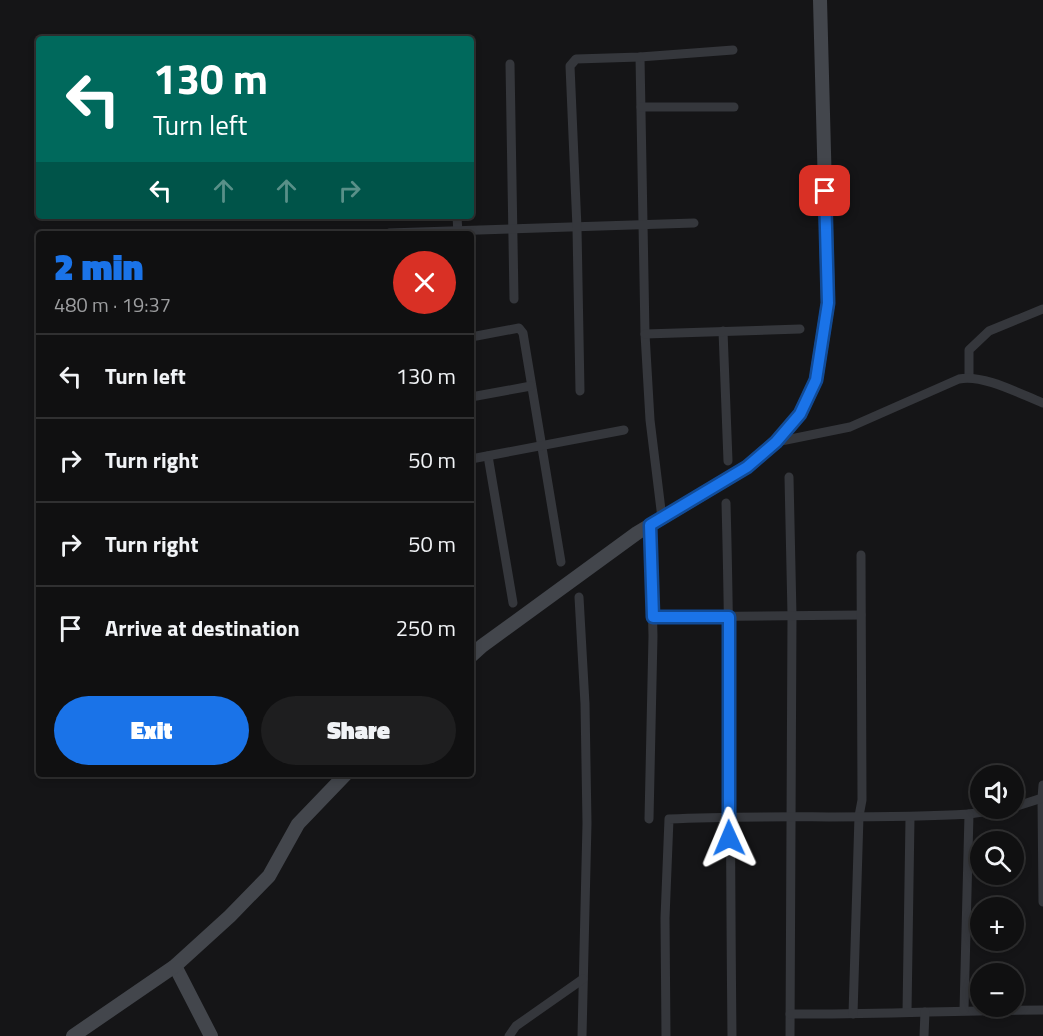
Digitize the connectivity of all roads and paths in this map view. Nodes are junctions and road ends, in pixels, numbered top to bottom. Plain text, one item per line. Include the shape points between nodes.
1 (820, 0) edge
2 (733, 50) dead end
3 (640, 57) junction
4 (510, 64) dead end
5 (640, 107) junction
6 (734, 107) dead end
7 (694, 224) dead end
8 (642, 225) junction
9 (577, 228) junction
10 (513, 230) junction
11 (474, 231) edge
12 (514, 299) dead end
13 (1043, 309) edge
14 (800, 329) dead end
15 (723, 331) junction
16 (645, 334) junction
17 (474, 336) edge
18 (969, 377) junction
19 (531, 386) junction
20 (580, 391) dead end
21 (474, 396) edge
22 (1043, 403) edge
23 (624, 430) dead end
24 (776, 442) junction
25 (542, 446) junction
26 (488, 456) junction
27 (474, 458) edge
28 (728, 461) dead end
29 (789, 477) dead end
30 (726, 503) dead end
31 (656, 522) junction
32 (861, 555) dead end
33 (561, 562) dead end
34 (579, 597) dead end
35 (513, 603) dead end
36 (792, 615) junction
37 (861, 615) junction
38 (653, 617) junction
39 (729, 617) junction
40 (474, 653) edge
41 (343, 777) edge
42 (1043, 785) edge
43 (1042, 798) edge
44 (1024, 804) edge
45 (969, 814) joint
46 (729, 816) junction
47 (859, 816) junction
48 (790, 817) junction
49 (910, 818) junction
50 (649, 819) dead end
51 (1043, 902) edge
52 (175, 966) junction
53 (583, 979) junction
54 (964, 1010) junction
55 (1043, 1010) edge
56 (907, 1012) junction
57 (925, 1012) junction
58 (790, 1014) junction
59 (853, 1014) junction
60 (73, 1036) edge
61 (210, 1036) edge
62 (509, 1036) edge
63 (582, 1036) edge
64 (666, 1036) edge
65 (732, 1036) edge
66 (790, 1036) edge
67 (924, 1036) edge

1 - 24 street via 828,303 816,380 800,414
2 - 3 street
3 - 5 street
3 - 9 street via 576,59 570,66
4 - 10 street
5 - 6 street
5 - 8 street
7 - 8 street
8 - 9 street
8 - 16 street
9 - 10 street
9 - 20 street
10 - 11 street
10 - 12 street
13 - 18 street via 989,331 969,350
14 - 15 street
15 - 16 street
15 - 28 street
16 - 31 street
17 - 19 street via 519,328
18 - 22 street
18 - 24 street via 850,427
19 - 21 street
19 - 25 street
23 - 25 street
24 - 31 street via 747,467
25 - 26 street
25 - 33 street
26 - 27 street
26 - 35 street
29 - 36 street
30 - 39 street
31 - 38 street
31 - 40 street
32 - 37 street
34 - 53 street via 585,704
36 - 37 street
36 - 39 street
36 - 48 street
37 - 47 street
38 - 39 street
38 - 50 street
39 - 46 street
41 - 52 street via 298,824 269,876
42 - 43 street
43 - 44 street
43 - 51 street
45 - 49 street
45 - 54 street
46 - 48 street
46 - 64 street via 669,819
46 - 65 street
47 - 48 street
47 - 49 street
47 - 59 street
48 - 58 street
49 - 56 street
52 - 60 street
52 - 61 street
53 - 62 street via 516,1026
53 - 63 street
54 - 55 street
54 - 57 street
56 - 57 street
56 - 59 street
57 - 67 street
58 - 59 street
58 - 66 street

